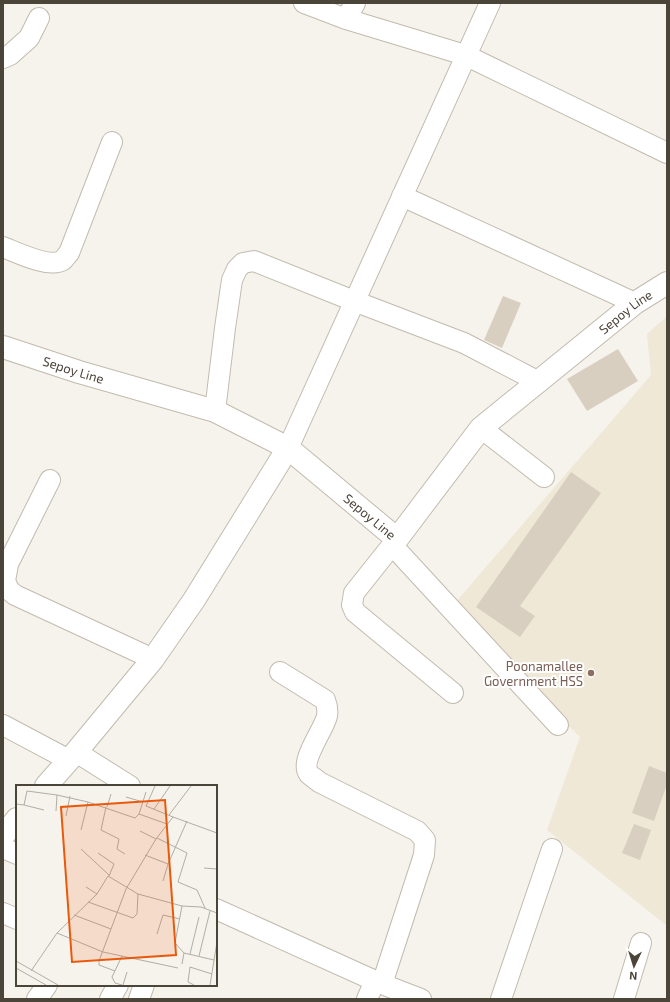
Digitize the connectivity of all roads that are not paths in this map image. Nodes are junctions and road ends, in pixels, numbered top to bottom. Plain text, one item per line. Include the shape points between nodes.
1 (304, 3) edge
2 (490, 3) edge
3 (351, 11) edge
4 (39, 18) dead end
5 (465, 54) junction
6 (3, 58) edge
7 (112, 142) dead end
8 (667, 153) edge
9 (402, 196) junction
10 (3, 247) edge
11 (667, 283) edge
12 (354, 301) junction
13 (635, 303) junction
14 (3, 347) edge
15 (539, 382) junction
16 (215, 411) junction
17 (481, 428) junction
18 (288, 448) junction
19 (544, 477) dead end
20 (50, 480) dead end
21 (394, 542) junction
22 (6, 597) edge
23 (153, 659) junction
24 (280, 672) dead end
25 (453, 693) dead end
26 (3, 725) edge
27 (558, 725) dead end
28 (72, 756) junction
29 (47, 785) edge
30 (128, 785) edge
31 (16, 820) edge
32 (3, 836) edge
33 (3, 848) edge
34 (552, 849) dead end
35 (16, 854) edge
36 (217, 909) edge
37 (3, 913) edge
38 (16, 919) edge
39 (641, 942) dead end
40 (378, 982) junction
41 (46, 986) edge
42 (117, 986) edge
43 (37, 999) edge
44 (110, 999) edge
45 (367, 999) edge
46 (421, 999) edge
47 (501, 999) edge
48 (624, 999) edge

1 - 3 street
2 - 5 street
3 - 5 street
4 - 6 street via 29,38
5 - 8 street
5 - 9 street
7 - 10 street via 69,253 62,261 42,262
9 - 12 street
9 - 13 street
11 - 13 street, Sepoy Line
12 - 15 street via 464,343
12 - 16 street via 262,263 243,263 232,280
12 - 18 street
13 - 15 street, Sepoy Line
14 - 16 street, Sepoy Line
15 - 17 street, Sepoy Line
16 - 18 street, Sepoy Line
17 - 19 street
17 - 21 street, Sepoy Line
18 - 21 street, Sepoy Line
18 - 23 street via 194,600
20 - 22 street via 8,564
21 - 25 street via 354,593 352,605 355,612
21 - 27 street
22 - 23 street via 15,595
23 - 28 street
24 - 40 street via 325,700 327,716 309,755 309,774 417,831 425,840 424,855
26 - 28 street
28 - 29 street
28 - 30 street
31 - 32 street
33 - 35 street
34 - 47 street
36 - 40 street
37 - 38 street
39 - 48 street
40 - 45 street
40 - 46 street
41 - 43 street
42 - 44 street

